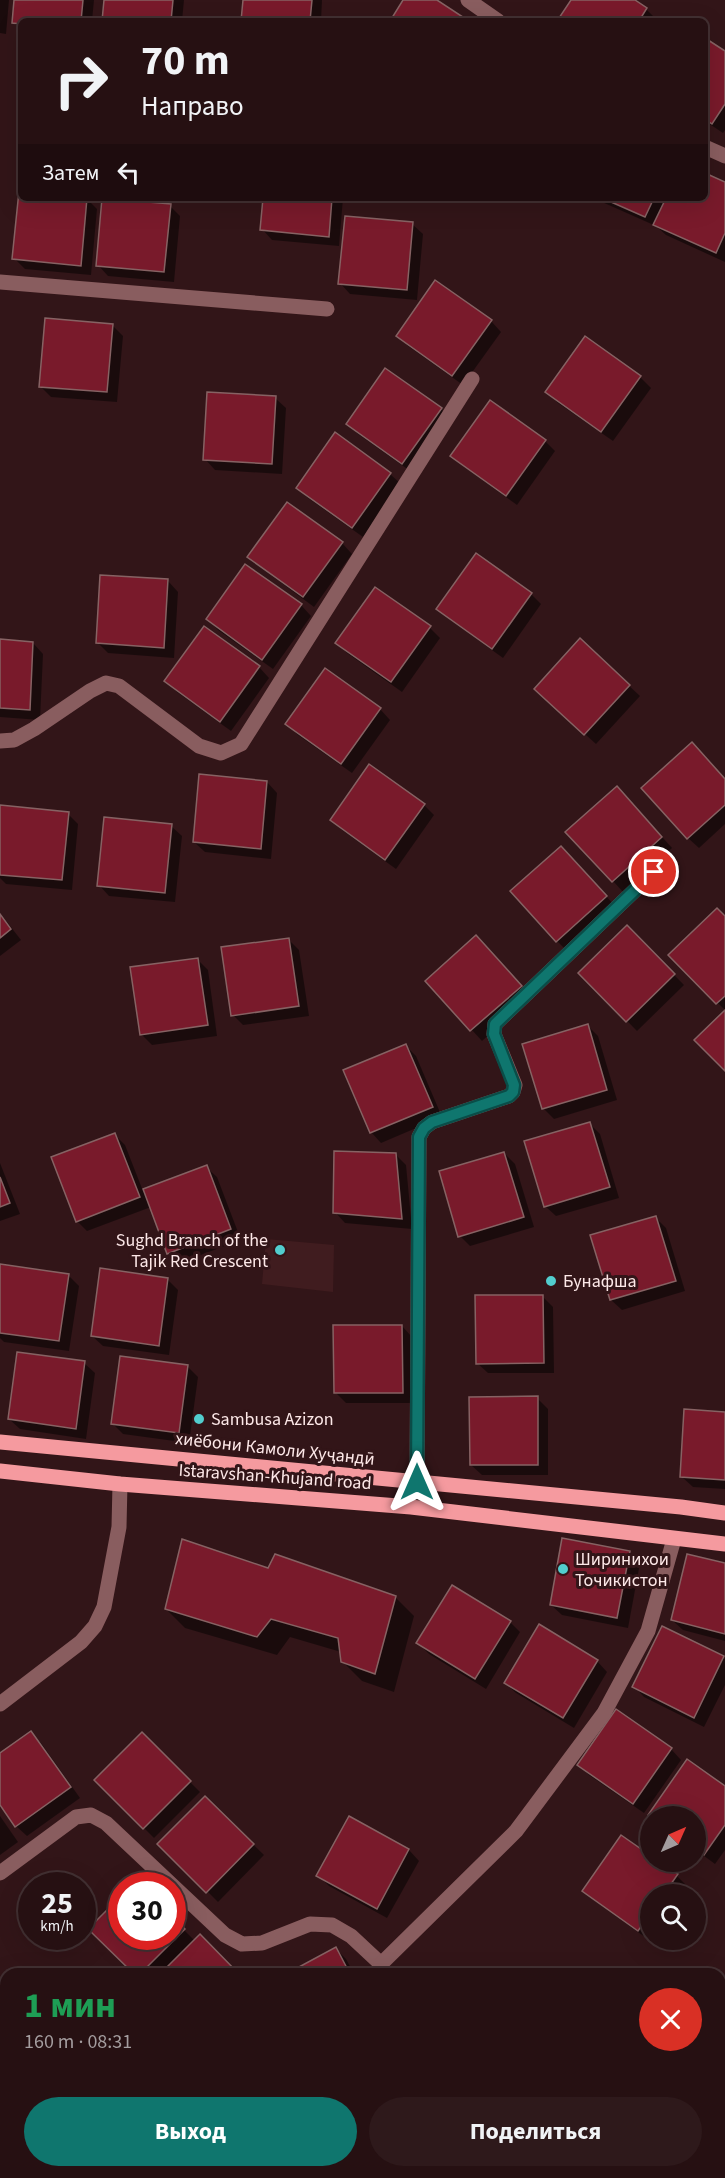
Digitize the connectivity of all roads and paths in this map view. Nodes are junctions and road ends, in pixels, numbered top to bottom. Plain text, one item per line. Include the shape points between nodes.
1 (468, 0) edge
2 (494, 18) edge
3 (708, 148) edge
4 (725, 156) edge
5 (0, 282) edge
6 (327, 309) dead end
7 (471, 380) dead end
8 (0, 741) edge
9 (654, 872) dead end
10 (0, 1442) edge
11 (0, 1471) edge
12 (417, 1482) junction
13 (120, 1484) junction
14 (725, 1513) edge
15 (674, 1539) junction
16 (725, 1544) edge
17 (0, 1704) edge
18 (0, 1872) edge
19 (381, 1968) edge
20 (383, 1968) edge

1 - 2 street
3 - 4 street
5 - 6 street
7 - 8 street via 241,744 221,753 199,746 119,687 106,682 24,735
9 - 12 street via 495,1024 494,1034 514,1085 513,1092 432,1122 419,1137
10 - 12 main road, хиёбони Камоли Хуҷандӣ
11 - 13 main road, Istaravshan-Khujand road
12 - 14 main road, хиёбони Камоли Хуҷандӣ
13 - 15 main road, Istaravshan-Khujand road via 411,1507
13 - 17 street via 115,1550 104,1607 95,1626 81,1642
15 - 16 main road, Istaravshan-Khujand road
15 - 20 street via 648,1631 604,1713 516,1831
18 - 19 street via 76,1817 91,1815 106,1822 225,1935 242,1944 262,1943 310,1924 332,1925 351,1936

